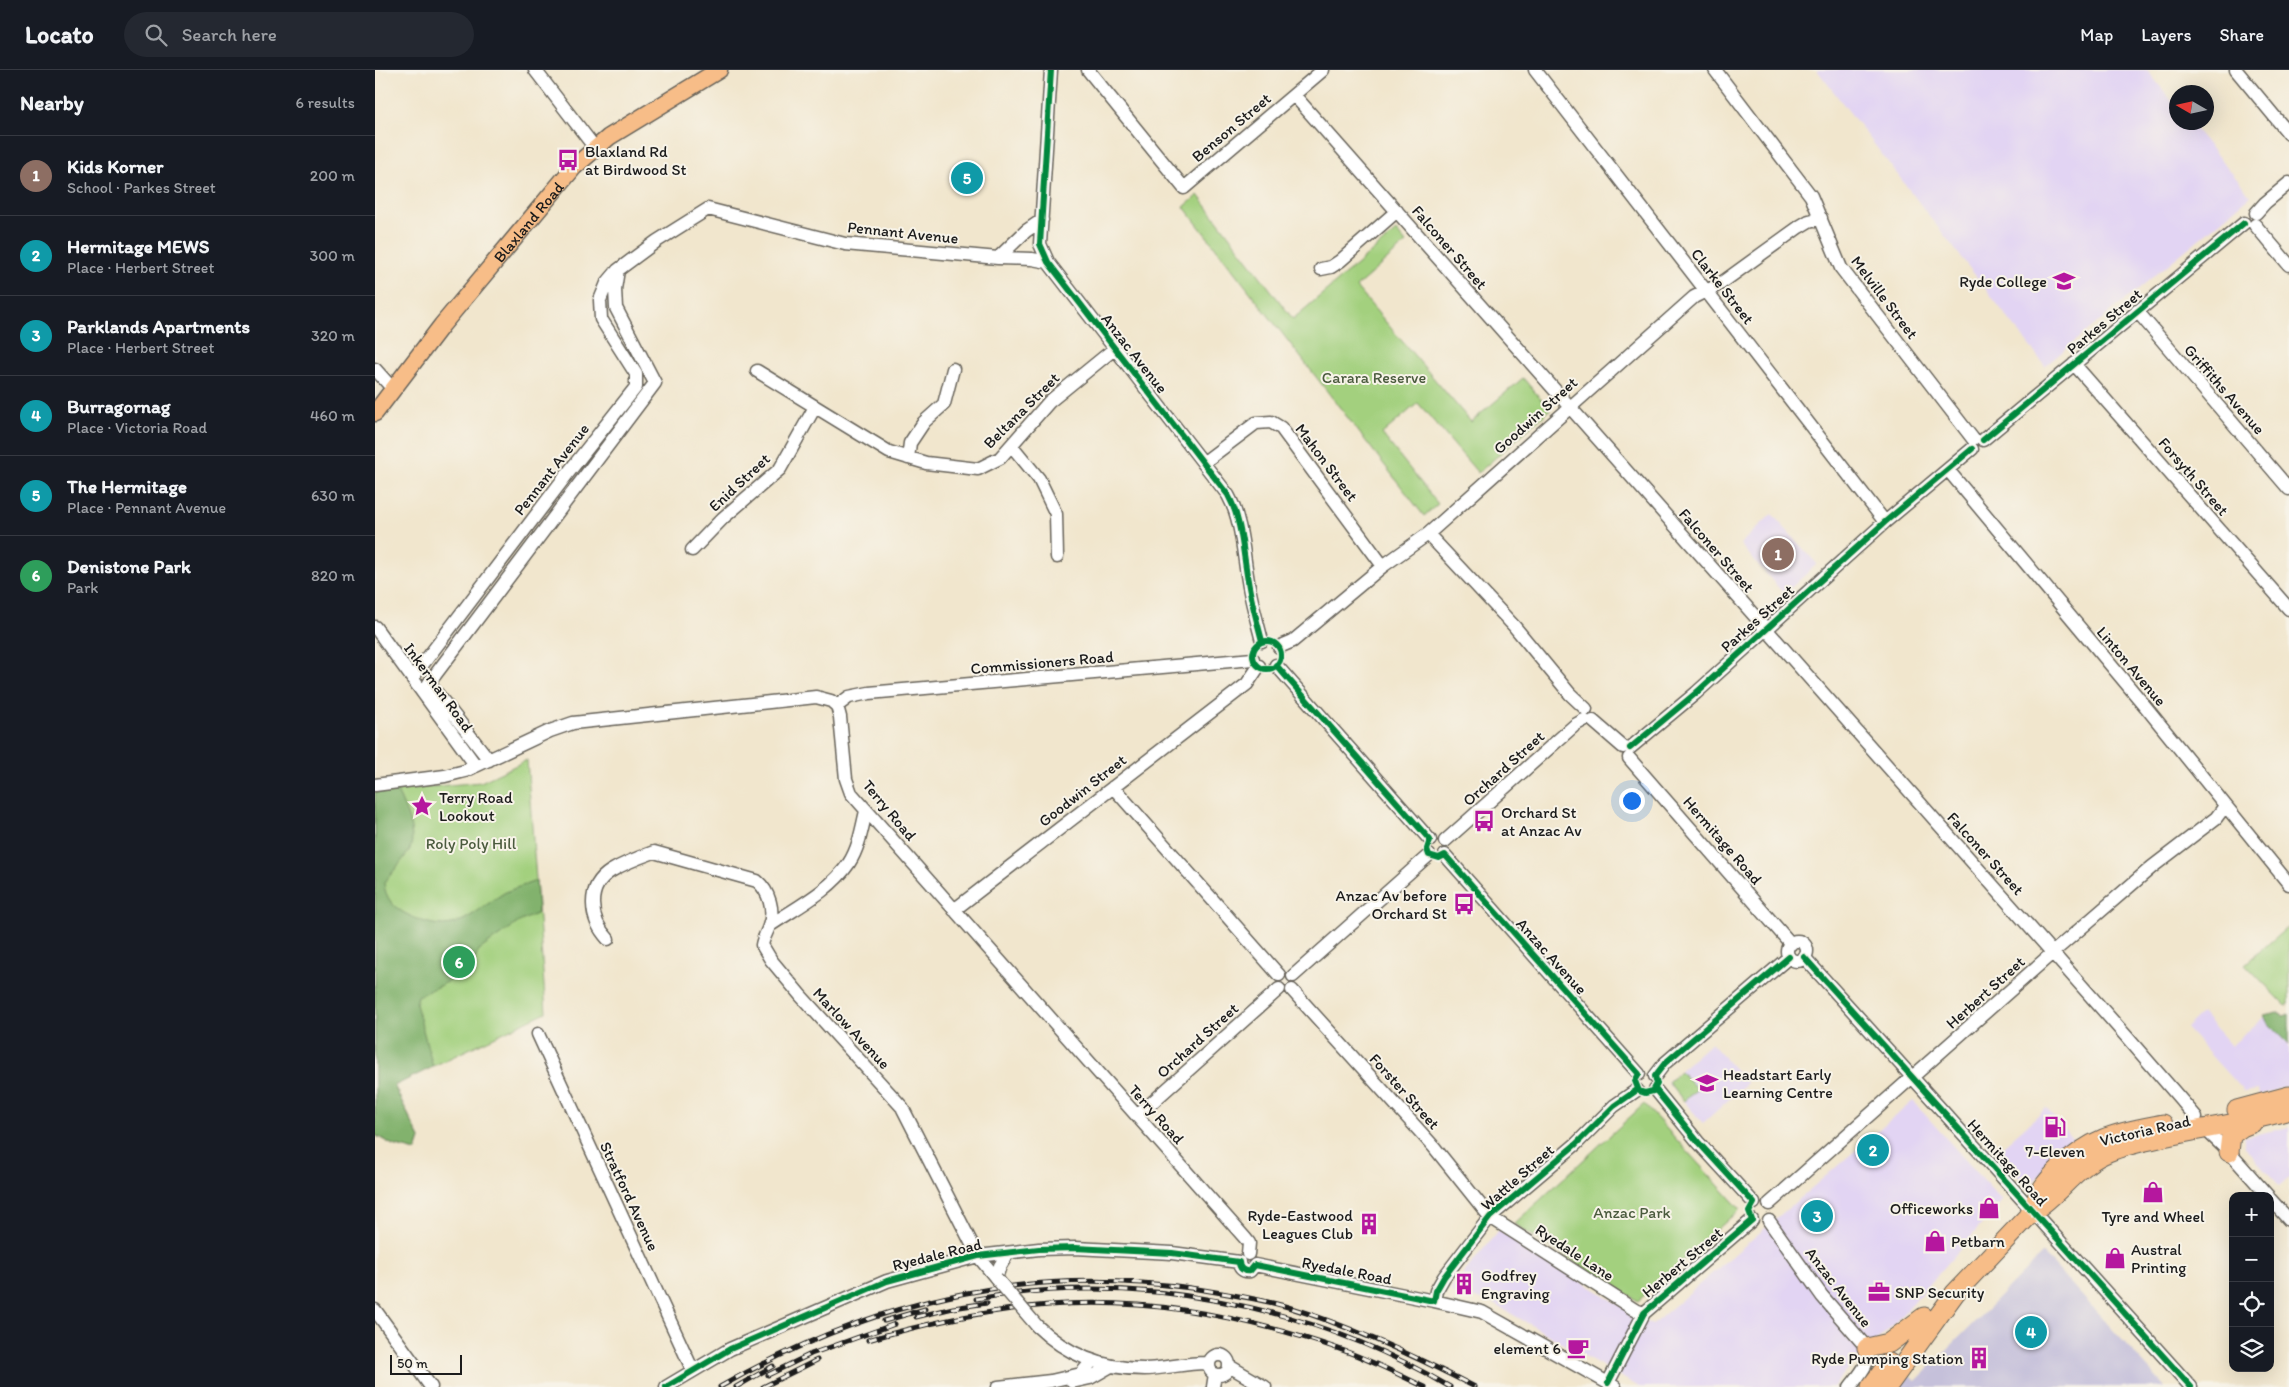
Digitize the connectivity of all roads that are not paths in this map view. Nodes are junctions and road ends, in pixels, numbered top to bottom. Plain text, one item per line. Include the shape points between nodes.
1 (535, 70) edge
2 (719, 70) edge
3 (1051, 70) edge
4 (1088, 70) edge
5 (1323, 70) edge
6 (1535, 70) edge
7 (1715, 70) edge
8 (2236, 70) edge
9 (1294, 95) junction
10 (2289, 134) edge
11 (595, 148) junction
12 (2289, 183) edge
13 (1397, 211) junction
14 (1821, 218) junction
15 (1042, 220) junction
16 (2251, 220) junction
17 (998, 258) junction
18 (1047, 262) junction
19 (2289, 265) edge
20 (1321, 269) dead end
21 (617, 270) junction
22 (1706, 291) junction
23 (2137, 311) junction
24 (1114, 349) junction
25 (2074, 364) junction
26 (953, 369) dead end
27 (375, 371) edge
28 (757, 371) dead end
29 (393, 388) junction
30 (1569, 406) junction
31 (815, 407) junction
32 (375, 413) edge
33 (1976, 443) junction
34 (1012, 446) junction
35 (907, 458) junction
36 (1203, 463) junction
37 (1948, 470) junction
38 (2289, 489) edge
39 (1885, 522) junction
40 (1429, 534) junction
41 (692, 550) dead end
42 (1057, 557) dead end
43 (1383, 566) junction
44 (2289, 609) edge
45 (375, 627) edge
46 (1765, 629) junction
47 (1262, 641) junction
48 (1279, 647) junction
49 (1231, 662) junction
50 (1256, 662) junction
51 (1276, 665) junction
52 (413, 677) junction
53 (429, 683) joint
54 (1230, 696) junction
55 (837, 706) junction
56 (1588, 717) junction
57 (1627, 751) junction
58 (489, 760) junction
59 (476, 766) junction
60 (375, 785) edge
61 (1113, 787) junction
62 (2225, 806) junction
63 (866, 811) junction
64 (1430, 840) junction
65 (1445, 841) junction
66 (1429, 855) junction
67 (1445, 855) junction
68 (2289, 884) edge
69 (955, 910) junction
70 (769, 926) junction
71 (608, 939) dead end
72 (1791, 944) junction
73 (2053, 953) junction
74 (1789, 957) junction
75 (1804, 957) junction
76 (1279, 975) junction
77 (1293, 976) junction
78 (1279, 989) junction
79 (1292, 990) junction
80 (538, 1034) dead end
81 (1639, 1074) junction
82 (1655, 1076) junction
83 (1913, 1077) junction
84 (1655, 1089) junction
85 (1637, 1090) junction
86 (2289, 1096) edge
87 (2289, 1110) edge
88 (1137, 1116) junction
89 (2269, 1116) junction
90 (2199, 1122) junction
91 (2229, 1152) junction
92 (2264, 1192) edge
93 (1754, 1203) junction
94 (2274, 1203) edge
95 (1769, 1204) junction
96 (2033, 1210) junction
97 (1490, 1217) junction
98 (1752, 1220) junction
99 (2289, 1220) edge
100 (1769, 1221) junction
101 (1008, 1253) junction
102 (978, 1256) junction
103 (1243, 1258) junction
104 (1255, 1265) joint
105 (996, 1278) junction
106 (1955, 1293) junction
107 (1434, 1301) junction
108 (375, 1310) edge
109 (1644, 1313) junction
110 (1924, 1317) junction
111 (1867, 1348) junction
112 (1101, 1364) junction
113 (1229, 1366) junction
114 (693, 1371) junction
115 (1212, 1375) edge
116 (1051, 1381) junction
117 (1611, 1385) edge
118 (431, 1387) edge
119 (666, 1387) edge
120 (998, 1387) edge
121 (1265, 1387) edge
122 (1850, 1387) edge
123 (1871, 1387) edge
124 (1887, 1387) edge
125 (2191, 1387) edge

1 - 11 street
2 - 11 main road, Blaxland Road
3 - 15 street, Anzac Avenue
4 - 9 street, Benson Street via 1183,188
5 - 9 street, Benson Street
6 - 22 street, Clarke Street
7 - 14 street, Melville Street via 1811,196
8 - 10 street
9 - 13 street, Falconer Street
11 - 29 main road, Blaxland Road via 558,185
12 - 16 street, Parkes Street
13 - 20 street via 1339,262
13 - 30 street, Falconer Street
14 - 22 street, Goodwin Street via 1809,221
14 - 33 street, Melville Street via 1841,268
15 - 17 street
15 - 18 street, Anzac Avenue via 1041,244
16 - 19 street
16 - 23 street, Parkes Street
17 - 18 street, Pennant Avenue
17 - 21 street, Pennant Avenue via 845,244 709,209
18 - 24 street, Anzac Avenue
21 - 52 street, Pennant Avenue via 600,300 601,319 636,374 636,387
21 - 53 street, Pennant Avenue via 616,308 655,383
22 - 30 street, Goodwin Street via 1682,307
22 - 39 street, Clarke Street
23 - 25 street, Parkes Street
23 - 38 street, Griffiths Avenue
24 - 34 street, Beltana Street via 1049,402
24 - 36 street, Anzac Avenue
25 - 33 street, Parkes Street
25 - 44 street, Forsyth Street
26 - 35 street via 944,404 919,429 910,443
27 - 29 street
28 - 31 street, Beltana Street
29 - 32 main road, Blaxland Road
30 - 40 street, Goodwin Street
30 - 46 street, Falconer Street
31 - 35 street, Beltana Street via 889,452
31 - 41 street, Enid Street via 780,469 723,518
33 - 37 street, Parkes Street
34 - 35 street, Beltana Street via 1000,458 979,469
34 - 42 street via 1039,478 1056,514
36 - 43 street, Mahon Street via 1256,423 1271,422 1281,428
36 - 47 street, Anzac Avenue via 1234,505
37 - 39 street, Parkes Street
37 - 62 street, Linton Avenue
39 - 46 street, Parkes Street
40 - 43 street, Goodwin Street
40 - 56 street, Hermitage Road via 1513,626
43 - 48 street, Goodwin Street via 1293,640
45 - 52 street, Inkerman Road
46 - 57 street, Parkes Street
46 - 73 street, Falconer Street
47 - 48 street via 1271,641
47 - 50 street via 1254,648
48 - 51 street via 1280,659
49 - 50 street, Commissioners Road
49 - 54 street, Goodwin Street via 1242,666 1245,677
49 - 55 street, Commissioners Road via 869,692 849,697
50 - 51 street via 1268,669
50 - 54 street, Goodwin Street via 1247,684
51 - 64 street
52 - 59 street, Inkerman Road
53 - 58 street, Inkerman Road
54 - 61 street, Goodwin Street
55 - 58 street via 816,697 573,723
55 - 63 street, Terry Road via 846,778 851,793
56 - 57 street, Hermitage Road
56 - 65 street, Orchard Street
57 - 72 street, Hermitage Road
58 - 59 street
59 - 60 street via 445,776
61 - 69 street, Goodwin Street
61 - 76 street
62 - 68 street, Linton Avenue
62 - 73 street, Herbert Street via 2215,818 2152,867
63 - 69 street, Terry Road
63 - 70 street via 859,840 849,862 826,889
64 - 65 street via 1440,838
64 - 66 street
65 - 67 street via 1448,847
66 - 67 street via 1439,858
66 - 77 street
67 - 81 street, Anzac Avenue
69 - 88 street, Terry Road
70 - 71 street, Marlow Avenue via 770,904 766,888 757,881 654,852 609,872 596,887 592,909 598,929
70 - 102 street, Marlow Avenue via 762,945 771,960 902,1107
72 - 74 street via 1787,951
72 - 75 street via 1803,944 1806,949
73 - 83 street, Herbert Street
73 - 90 street, Falconer Street
74 - 75 street via 1796,961
74 - 82 street via 1665,1063
75 - 83 street, Hermitage Road
76 - 77 street via 1287,972
76 - 78 street via 1276,982
77 - 79 street via 1295,984
78 - 79 street
78 - 88 street, Orchard Street
79 - 97 street, Forster Street via 1434,1148
80 - 114 street, Stratford Avenue
81 - 82 street via 1645,1071
81 - 85 street via 1635,1081
82 - 84 street
83 - 95 street, Herbert Street
83 - 96 street, Hermitage Road
84 - 85 street via 1645,1094
84 - 93 street
85 - 97 street, Wattle Street via 1614,1106 1576,1144
86 - 90 highway, Victoria Road
87 - 89 highway, Victoria Road
88 - 103 street, Terry Road via 1249,1243
89 - 90 highway, Victoria Road
89 - 91 highway via 2231,1135
90 - 91 street, Falconer Street
90 - 96 highway, Victoria Road via 2115,1134 2095,1141 2071,1158 2037,1194
91 - 92 street, Falconer Street
93 - 95 street via 1762,1200
93 - 98 street via 1749,1212
94 - 99 street
95 - 100 street via 1773,1215
96 - 106 highway, Victoria Road
96 - 125 street, Hermitage Road
97 - 107 street, Wattle Street via 1444,1277
97 - 109 street, Ryedale Lane
98 - 100 street via 1758,1224
98 - 109 street, Herbert Street
100 - 111 street, Anzac Avenue via 1822,1296
101 - 102 street, Ryedale Road
101 - 103 street, Ryedale Road via 1039,1249 1101,1249
101 - 105 street
102 - 105 street, Marlow Avenue
102 - 114 street, Ryedale Road via 887,1281 730,1349
103 - 104 street, Terry Road via 1255,1258
104 - 107 street, Ryedale Road
105 - 112 street, Marlow Avenue, bridge via 1037,1326 1061,1346
106 - 110 highway, Victoria Road
106 - 124 highway, Victoria Road
107 - 117 street, Ryedale Road via 1473,1309 1489,1316
108 - 118 street
109 - 117 street, Herbert Street
110 - 111 highway via 1889,1343
110 - 123 highway, Victoria Road
111 - 122 street via 1865,1367
112 - 115 street
112 - 116 street via 1081,1374
112 - 116 street via 1090,1378
113 - 115 street via 1225,1374
113 - 115 street via 1229,1360 1220,1355 1213,1357
113 - 121 street
114 - 119 street, Ryedale Road
116 - 120 street

